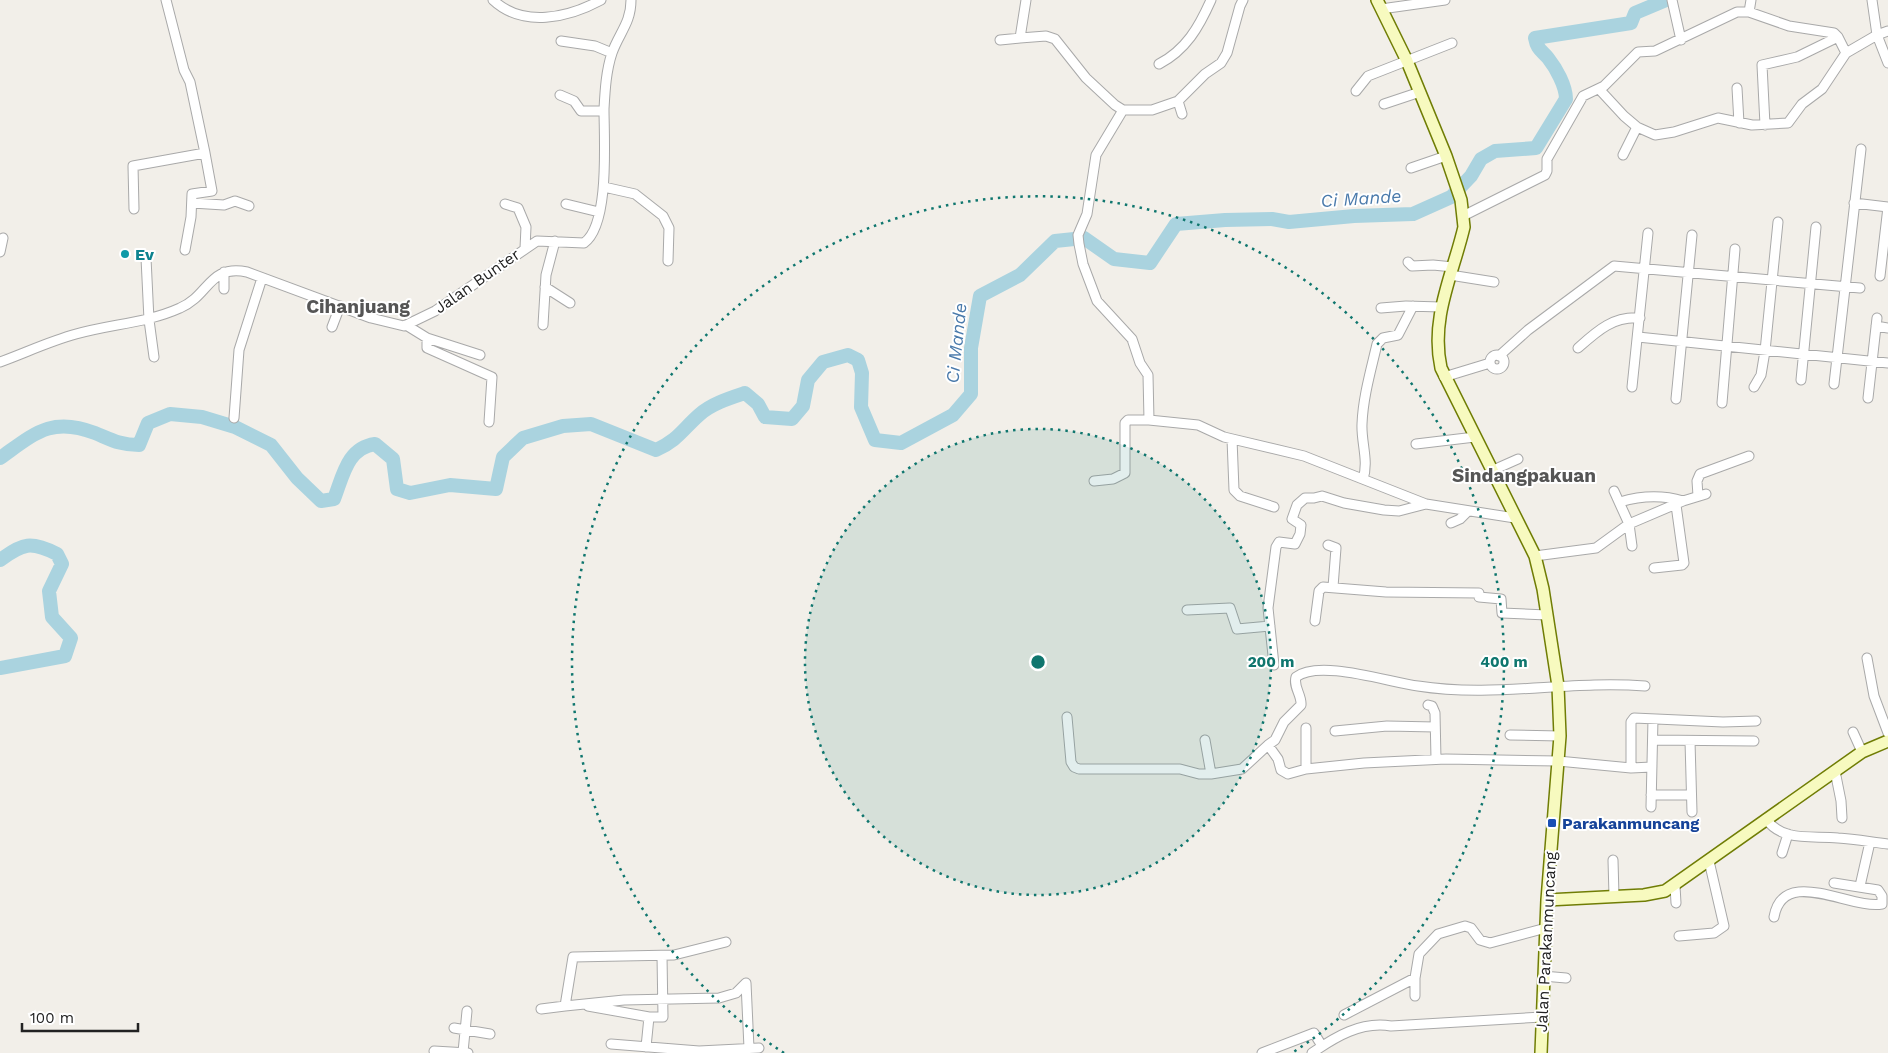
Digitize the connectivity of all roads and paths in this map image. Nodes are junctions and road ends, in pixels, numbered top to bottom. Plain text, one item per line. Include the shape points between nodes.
1 (166, 0) edge
2 (493, 0) edge
3 (601, 0) edge
4 (631, 0) edge
5 (1026, 0) edge
6 (1211, 0) edge
7 (1244, 0) edge
8 (1446, 0) edge
9 (1750, 0) edge
10 (1872, 0) edge
11 (1672, 1) edge
12 (1379, 5) edge
13 (1749, 12) junction
14 (1888, 30) edge
15 (1877, 35) junction
16 (1838, 37) junction
17 (1020, 38) junction
18 (1000, 40) dead end
19 (1681, 40) junction
20 (561, 41) dead end
21 (1452, 42) dead end
22 (612, 53) junction
23 (1846, 53) junction
24 (1407, 61) junction
25 (1888, 63) edge
26 (1159, 64) dead end
27 (1599, 88) junction
28 (1737, 88) dead end
29 (1356, 91) dead end
30 (1420, 92) junction
31 (560, 95) dead end
32 (1178, 101) junction
33 (1384, 104) dead end
34 (1123, 110) junction
35 (604, 111) junction
36 (1182, 114) dead end
37 (1739, 123) junction
38 (1765, 125) junction
39 (1637, 127) junction
40 (1861, 149) dead end
41 (205, 153) junction
42 (1623, 155) dead end
43 (1446, 156) junction
44 (1411, 168) dead end
45 (604, 187) junction
46 (192, 203) junction
47 (1854, 203) junction
48 (505, 204) dead end
49 (566, 204) dead end
50 (249, 206) dead end
51 (1888, 207) edge
52 (134, 209) dead end
53 (599, 212) junction
54 (1464, 216) junction
55 (1778, 222) dead end
56 (1816, 227) dead end
57 (1648, 233) dead end
58 (1692, 235) dead end
59 (3, 238) dead end
60 (555, 241) junction
61 (525, 248) junction
62 (1735, 249) dead end
63 (185, 250) dead end
64 (0, 252) edge
65 (146, 258) dead end
66 (668, 261) dead end
67 (1408, 262) dead end
68 (1646, 267) junction
69 (1452, 271) junction
70 (224, 272) junction
71 (1689, 272) junction
72 (1732, 276) junction
73 (1880, 276) dead end
74 (262, 278) junction
75 (1772, 280) junction
76 (1494, 282) dead end
77 (1810, 283) junction
78 (1845, 286) junction
79 (545, 287) junction
80 (1860, 288) dead end
81 (224, 290) dead end
82 (570, 303) dead end
83 (340, 306) junction
84 (1413, 306) junction
85 (1441, 307) junction
86 (1380, 308) dead end
87 (1640, 318) junction
88 (149, 320) junction
89 (406, 325) junction
90 (543, 325) dead end
91 (332, 327) dead end
92 (1888, 328) edge
93 (1638, 337) junction
94 (427, 338) junction
95 (1682, 342) junction
96 (1727, 347) junction
97 (1578, 348) dead end
98 (1765, 351) junction
99 (480, 354) dead end
100 (1804, 354) junction
101 (154, 357) dead end
102 (1838, 358) junction
103 (1872, 361) junction
104 (0, 362) edge
105 (1888, 363) edge
106 (1444, 377) junction
107 (1801, 380) dead end
108 (1834, 384) dead end
109 (1632, 387) dead end
110 (1754, 387) dead end
111 (1868, 398) dead end
112 (1676, 399) dead end
113 (1722, 403) dead end
114 (234, 418) dead end
115 (1149, 420) junction
116 (489, 422) dead end
117 (1475, 437) junction
118 (1232, 439) junction
119 (1416, 444) dead end
120 (1749, 456) dead end
121 (1518, 459) dead end
122 (1491, 471) junction
123 (1363, 479) junction
124 (1094, 482) dead end
125 (1614, 491) dead end
126 (1620, 502) junction
127 (1679, 503) junction
128 (1426, 504) junction
129 (1274, 507) dead end
130 (1467, 512) junction
131 (1516, 518) junction
132 (1451, 523) dead end
133 (1629, 524) junction
134 (1328, 545) dead end
135 (1632, 546) dead end
136 (1535, 556) junction
137 (1654, 568) dead end
138 (1333, 587) junction
139 (1187, 610) dead end
140 (1548, 615) junction
141 (1315, 621) dead end
142 (1270, 626) junction
143 (1866, 658) dead end
144 (1274, 664) dead end
145 (1558, 686) junction
146 (1645, 686) dead end
147 (1428, 705) dead end
148 (1067, 717) dead end
149 (1653, 719) junction
150 (1756, 721) dead end
151 (1435, 727) junction
152 (1306, 728) dead end
153 (1335, 731) dead end
154 (1853, 732) dead end
155 (1888, 733) edge
156 (1510, 735) dead end
157 (1560, 736) junction
158 (1205, 740) dead end
159 (1653, 740) junction
160 (1690, 741) junction
161 (1754, 741) dead end
162 (1888, 741) edge
163 (1268, 745) junction
164 (1862, 752) junction
165 (1436, 759) junction
166 (1558, 761) junction
167 (1652, 767) junction
168 (1631, 768) junction
169 (1306, 769) junction
170 (1835, 771) junction
171 (1211, 774) junction
172 (1651, 795) junction
173 (1691, 795) junction
174 (1651, 807) dead end
175 (1692, 812) dead end
176 (1842, 818) dead end
177 (1766, 819) junction
178 (1788, 834) junction
179 (1870, 842) junction
180 (1888, 844) edge
181 (1782, 854) dead end
182 (1613, 860) dead end
183 (1709, 861) junction
184 (1834, 883) dead end
185 (1675, 886) junction
186 (1860, 886) junction
187 (1614, 896) junction
188 (1547, 900) junction
189 (1676, 903) dead end
190 (1774, 917) dead end
191 (1546, 928) junction
192 (1678, 936) dead end
193 (726, 942) dead end
194 (662, 956) junction
195 (1543, 976) junction
196 (1415, 978) junction
197 (1566, 978) dead end
198 (1415, 996) dead end
199 (663, 999) junction
200 (580, 1004) junction
201 (565, 1006) junction
202 (541, 1009) dead end
203 (467, 1011) dead end
204 (1344, 1016) dead end
205 (649, 1017) junction
206 (1542, 1017) junction
207 (454, 1028) dead end
208 (465, 1030) junction
209 (490, 1034) dead end
210 (611, 1044) dead end
211 (1322, 1046) junction
212 (646, 1047) junction
213 (749, 1048) junction
214 (759, 1048) dead end
215 (434, 1051) dead end
216 (460, 1053) edge
217 (1262, 1053) edge
218 (1312, 1053) edge
219 (1541, 1053) edge

1 - 41 street via 180,57 190,82
2 - 3 street via 504,10 528,17 570,14
4 - 22 street, Jalan Bunter via 630,16
5 - 17 street
6 - 26 street via 1191,39
7 - 32 street via 1224,60
8 - 12 street
9 - 13 street
10 - 15 street
11 - 19 street
12 - 24 main road, Jalan Parakanmuncang
13 - 16 street via 1789,26 1830,32
13 - 19 street via 1737,12
14 - 15 street
15 - 23 street
15 - 25 street
16 - 23 street
16 - 38 street via 1797,57 1762,65
17 - 18 street
17 - 34 street via 1046,36 1055,39 1086,78
19 - 27 street via 1655,51 1635,54 1614,78
20 - 22 street via 596,46
21 - 24 street
22 - 35 street, Jalan Bunter
23 - 38 street via 1822,89 1802,104 1788,123
24 - 29 street via 1368,76
24 - 30 main road, Jalan Parakanmuncang
27 - 39 street
27 - 54 street via 1583,96 1576,106 1551,151 1545,175
28 - 37 street
30 - 33 street
30 - 43 main road, Jalan Parakanmuncang
31 - 35 street via 574,101 581,111
32 - 34 street via 1152,110
32 - 36 street
34 - 115 street via 1096,155 1086,219 1078,240 1097,301 1132,340 1148,375
35 - 45 street, Jalan Bunter
37 - 38 street
37 - 39 street via 1712,118 1674,132 1655,135
39 - 42 street
40 - 47 street
41 - 46 street via 212,191 194,193
41 - 52 street via 133,166
43 - 44 street
43 - 54 main road, Jalan Parakanmuncang
45 - 53 street, Jalan Bunter
45 - 66 street via 635,194 663,216 669,228
46 - 50 street via 224,205 236,201
46 - 63 street
47 - 51 street
47 - 78 street
48 - 61 street via 518,208 526,227
49 - 53 street
51 - 73 street
53 - 60 street, Jalan Bunter via 587,241 579,244
54 - 69 main road, Jalan Parakanmuncang
55 - 75 street
56 - 77 street
57 - 68 street
58 - 71 street
59 - 64 street
60 - 61 street, Jalan Bunter via 537,241
60 - 79 street
61 - 89 street, Jalan Bunter via 435,312
62 - 72 street
65 - 88 street
67 - 69 street via 1411,266 1433,265
68 - 71 street
68 - 87 street
68 - 106 street via 1612,267 1499,356 1492,357 1490,363
69 - 76 street
69 - 85 main road, Jalan Parakanmuncang
70 - 74 street via 238,270
70 - 81 street
70 - 88 street via 183,308
71 - 72 street
71 - 95 street
72 - 75 street
72 - 96 street
74 - 83 street
74 - 114 street via 239,350
75 - 77 street
75 - 98 street
77 - 78 street
77 - 100 street
78 - 80 street
78 - 102 street
79 - 82 street
79 - 90 street
83 - 89 street via 390,323
83 - 91 street
84 - 85 street
84 - 86 street
84 - 123 street via 1398,335 1383,338 1377,344 1363,404
85 - 106 main road, Jalan Parakanmuncang via 1437,341
87 - 93 street
87 - 97 street via 1608,323
88 - 101 street
88 - 104 street via 76,334
89 - 94 street
92 - 103 street via 1876,322
93 - 95 street
93 - 109 street
94 - 99 street
94 - 116 street via 427,348 492,377
95 - 96 street
95 - 112 street
96 - 98 street
96 - 113 street
98 - 100 street
98 - 110 street via 1762,375
100 - 102 street
100 - 107 street
102 - 103 street
102 - 108 street
103 - 105 street
103 - 111 street
106 - 117 main road, Jalan Parakanmuncang
115 - 118 street via 1198,425
115 - 124 street via 1125,422 1125,473
117 - 119 street
117 - 122 main road, Jalan Parakanmuncang
118 - 123 street via 1304,456
118 - 129 street via 1234,490 1240,496
120 - 127 street via 1700,474 1697,481 1702,495
121 - 122 street
122 - 131 main road, Jalan Parakanmuncang
123 - 128 street
125 - 126 street
126 - 127 street via 1671,497
126 - 133 street
127 - 133 street
127 - 137 street via 1684,563
128 - 130 street
128 - 142 street via 1418,508 1392,510 1358,506 1322,496 1300,501 1292,519 1301,524 1297,544 1277,544 1269,592
130 - 131 street
130 - 132 street
131 - 136 main road, Jalan Parakanmuncang
133 - 135 street
133 - 136 street via 1596,548
134 - 138 street via 1336,548
136 - 140 main road, Jalan Parakanmuncang
138 - 140 street via 1386,592 1479,593 1479,597 1501,599 1502,613
138 - 141 street via 1320,588
139 - 142 street via 1230,608 1238,628
140 - 145 main road, Jalan Parakanmuncang
142 - 144 street
143 - 155 street via 1876,703
145 - 146 street
145 - 157 main road, Jalan Parakanmuncang
145 - 163 street via 1491,691 1431,688 1338,670 1311,670 1296,677 1301,705
147 - 151 street via 1434,708
148 - 171 street via 1074,767 1096,770 1180,769
149 - 150 street
149 - 159 street
149 - 168 street via 1632,719
151 - 153 street via 1387,726
151 - 165 street
152 - 169 street
154 - 164 street
156 - 157 street
157 - 166 main road, Jalan Parakanmuncang
158 - 171 street
159 - 160 street
159 - 167 street
160 - 161 street
160 - 173 street
162 - 164 main road
163 - 169 street via 1284,773
163 - 171 street via 1242,769
164 - 170 main road
165 - 166 street
165 - 169 street
166 - 168 street
166 - 188 main road, Jalan Parakanmuncang
167 - 168 street
167 - 172 street
170 - 176 street
170 - 177 main road
172 - 173 street
172 - 174 street
173 - 175 street
177 - 178 street via 1776,829
177 - 183 main road
178 - 179 street
178 - 181 street
179 - 180 street
179 - 186 street
182 - 187 street
183 - 185 main road
183 - 192 street via 1724,926 1714,933
184 - 186 street
185 - 187 main road via 1657,893
185 - 189 street
186 - 190 street via 1878,890 1882,904 1861,903 1840,896 1822,899 1790,893 1776,906
187 - 188 main road
188 - 191 main road, Jalan Parakanmuncang
191 - 195 main road, Jalan Parakanmuncang
191 - 196 street via 1490,942 1480,940 1465,926 1438,934 1419,954
193 - 194 street
194 - 199 street
194 - 201 street via 573,957
195 - 197 street
195 - 206 main road, Jalan Parakanmuncang
196 - 198 street
196 - 204 street
199 - 200 street
199 - 205 street via 663,1017
199 - 213 street via 727,997 746,983
200 - 201 street
200 - 205 street
201 - 202 street
203 - 208 street
205 - 212 street
206 - 211 street via 1373,1025 1350,1031
206 - 219 main road, Jalan Parakanmuncang
207 - 208 street
208 - 209 street
208 - 216 street
210 - 212 street
211 - 217 street via 1314,1033
211 - 218 street
212 - 213 street via 699,1051
213 - 214 street
215 - 216 street

